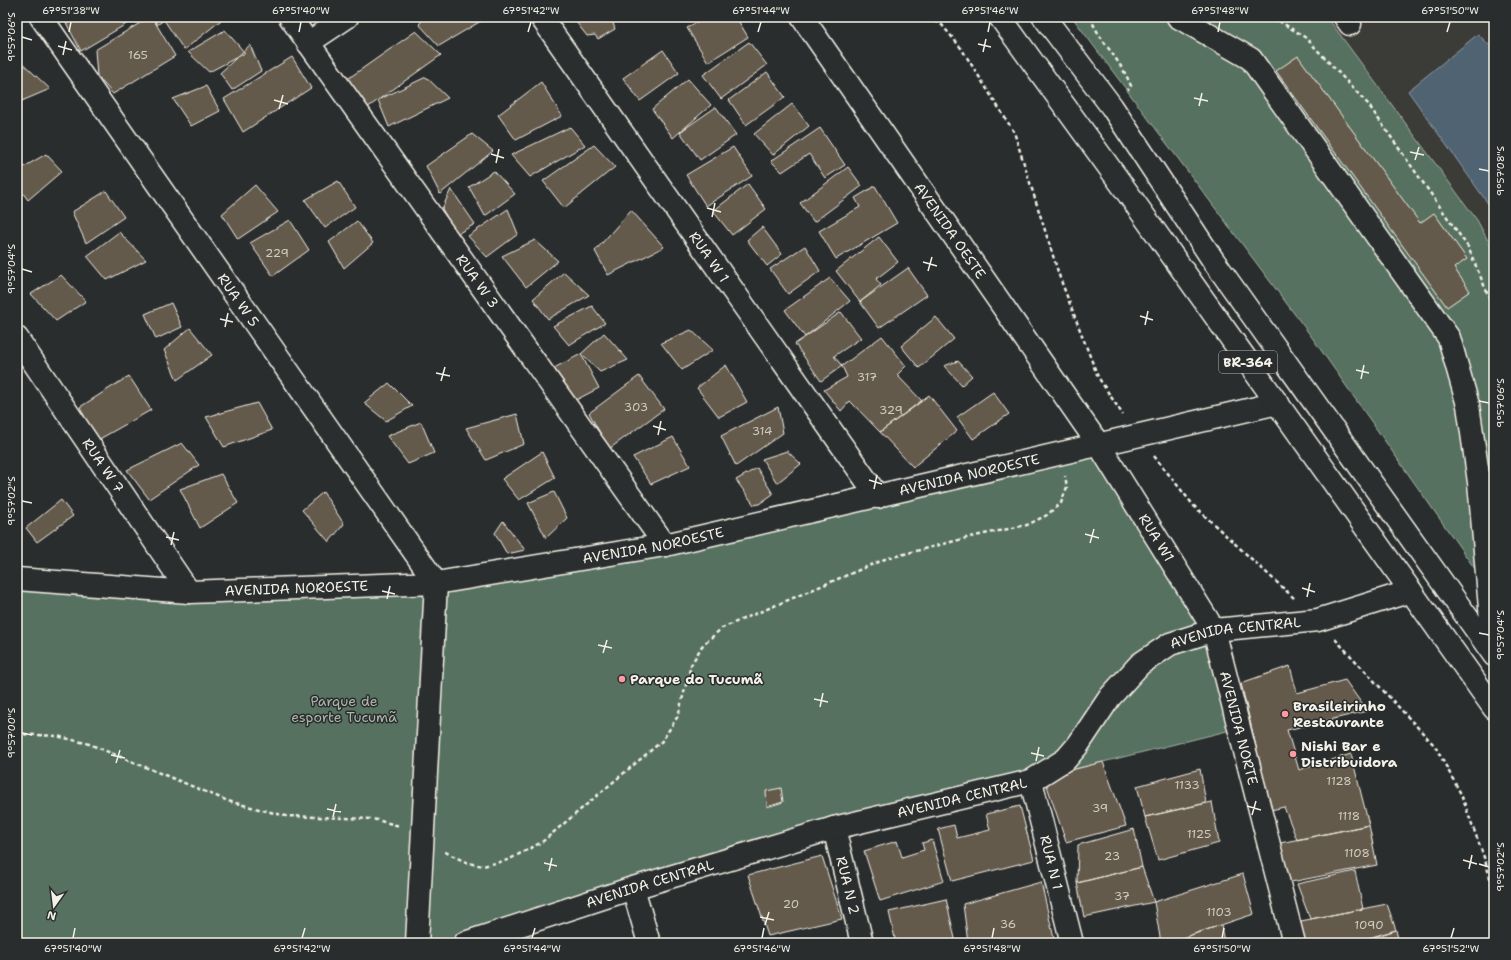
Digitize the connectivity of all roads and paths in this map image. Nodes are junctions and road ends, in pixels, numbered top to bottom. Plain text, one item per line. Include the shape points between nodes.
1 (41, 17) edge
2 (290, 17) edge
3 (347, 17) edge
4 (541, 17) edge
5 (802, 17) edge
6 (928, 17) edge
7 (1000, 17) edge
8 (1044, 17) edge
9 (1178, 17) edge
10 (1273, 17) edge
11 (308, 43) junction
12 (1494, 309) edge
13 (17, 338) edge
14 (1278, 403) junction
15 (1138, 436) junction
16 (1099, 445) junction
17 (1062, 454) junction
18 (878, 497) junction
19 (665, 545) junction
20 (17, 579) edge
21 (436, 583) junction
22 (1411, 591) junction
23 (189, 592) junction
24 (1318, 620) junction
25 (1214, 630) junction
26 (1494, 654) edge
27 (1494, 708) edge
28 (17, 734) edge
29 (1031, 782) junction
30 (834, 828) junction
31 (422, 837) junction
32 (633, 888) junction
33 (1494, 892) edge
34 (417, 943) edge
35 (465, 943) edge
36 (649, 943) edge
37 (862, 943) edge
38 (1072, 943) edge
39 (1294, 943) edge

1 - 21 street, RUA W 5
2 - 11 street, RUA W 3
3 - 11 street
4 - 18 street, RUA W 1
5 - 16 street, AVENIDA OESTE
6 - 15 path via 942,26 961,48 1014,132 1060,278 1098,377
7 - 14 street, BR-364
8 - 26 street, BR-364 via 1112,107 1213,260
9 - 26 street via 1251,59 1448,338 1468,405 1479,482
10 - 12 path via 1306,38 1368,104 1468,247
11 - 19 street, RUA W 3
13 - 23 street, RUA W 7
14 - 15 street, AVENIDA NOROESTE
14 - 22 street, BR-364
15 - 16 street, AVENIDA NOROESTE
15 - 24 path via 1194,506
16 - 17 street, AVENIDA NOROESTE
16 - 25 street, RUA W1
17 - 18 street, AVENIDA NOROESTE
17 - 31 path via 1067,487 1061,503 1047,515 1027,525 885,559 722,628 702,646 691,665 678,716 662,741 542,842 508,860 483,866 453,857
18 - 19 street, AVENIDA NOROESTE
19 - 21 street, AVENIDA NOROESTE
20 - 23 street, AVENIDA NOROESTE
21 - 23 street, AVENIDA NOROESTE
21 - 31 street
22 - 24 street, AVENIDA CENTRAL
22 - 27 street, BR-364
24 - 25 street, AVENIDA CENTRAL
24 - 33 path via 1435,746 1461,794
25 - 29 street, AVENIDA CENTRAL via 1170,644 1140,664 1110,698 1066,759
25 - 39 street, AVENIDA NORTE
28 - 31 path via 57,736 89,744 228,801 254,808 286,816 373,820 403,826
29 - 30 street, AVENIDA CENTRAL
29 - 38 street, RUA N 1
30 - 32 street, AVENIDA CENTRAL
30 - 37 street, RUA N 2
31 - 34 street
32 - 35 street, AVENIDA CENTRAL
32 - 36 street

